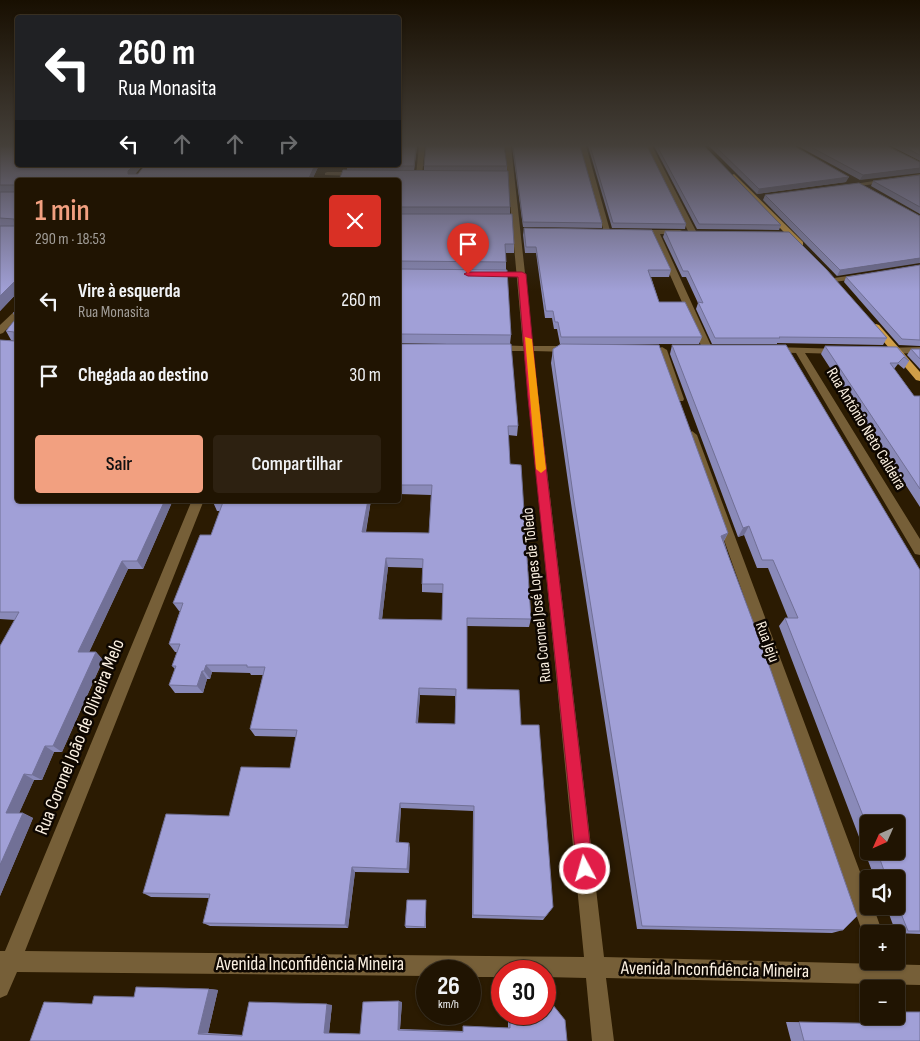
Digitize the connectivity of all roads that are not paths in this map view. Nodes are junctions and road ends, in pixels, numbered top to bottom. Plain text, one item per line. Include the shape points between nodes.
1 (511, 195) edge
2 (597, 195) edge
3 (674, 195) edge
4 (756, 195) edge
5 (599, 232) edge
6 (608, 232) junction
7 (618, 232) edge
8 (627, 232) edge
9 (655, 232) junction
10 (694, 232) junction
11 (703, 233) edge
12 (780, 233) edge
13 (790, 234) junction
14 (809, 253) edge
15 (828, 272) edge
16 (872, 274) edge
17 (834, 280) junction
18 (841, 287) edge
19 (15, 314) edge
20 (872, 323) edge
21 (0, 331) edge
22 (489, 348) edge
23 (528, 349) junction
24 (576, 349) edge
25 (662, 350) edge
26 (708, 350) edge
27 (763, 350) edge
28 (800, 350) junction
29 (920, 350) edge
30 (848, 351) edge
31 (877, 351) edge
32 (898, 351) junction
33 (920, 378) edge
34 (197, 503) edge
35 (920, 550) edge
36 (870, 925) edge
37 (6, 961) edge
38 (596, 967) junction
39 (860, 968) edge
40 (895, 970) edge
41 (920, 975) edge
42 (0, 988) edge
43 (604, 1041) edge

1 - 23 street, Rua Coronel José Lopes de Toledo via 517,225 517,274
2 - 6 street
3 - 10 street
4 - 13 main road
5 - 6 street
6 - 7 street
8 - 9 street
9 - 10 street
9 - 26 street
10 - 11 street
12 - 13 street
13 - 14 main road
15 - 17 main road
16 - 17 street
17 - 18 main road
19 - 21 street
20 - 32 main road
22 - 23 street
23 - 24 street
23 - 38 street, Rua Coronel José Lopes de Toledo
25 - 36 street, Rua Jeju
27 - 28 street
28 - 30 street
28 - 35 street, Rua Antônio Neto Caldeira
29 - 32 street
31 - 32 street
32 - 33 main road
34 - 37 street, Rua Coronel João de Oliveira Melo
37 - 38 street, Avenida Inconfidência Mineira
37 - 42 street, Rua Coronel João de Oliveira Melo
38 - 39 street, Avenida Inconfidência Mineira
38 - 43 street, Rua Coronel José Lopes de Toledo
40 - 41 street, Avenida Inconfidência Mineira

